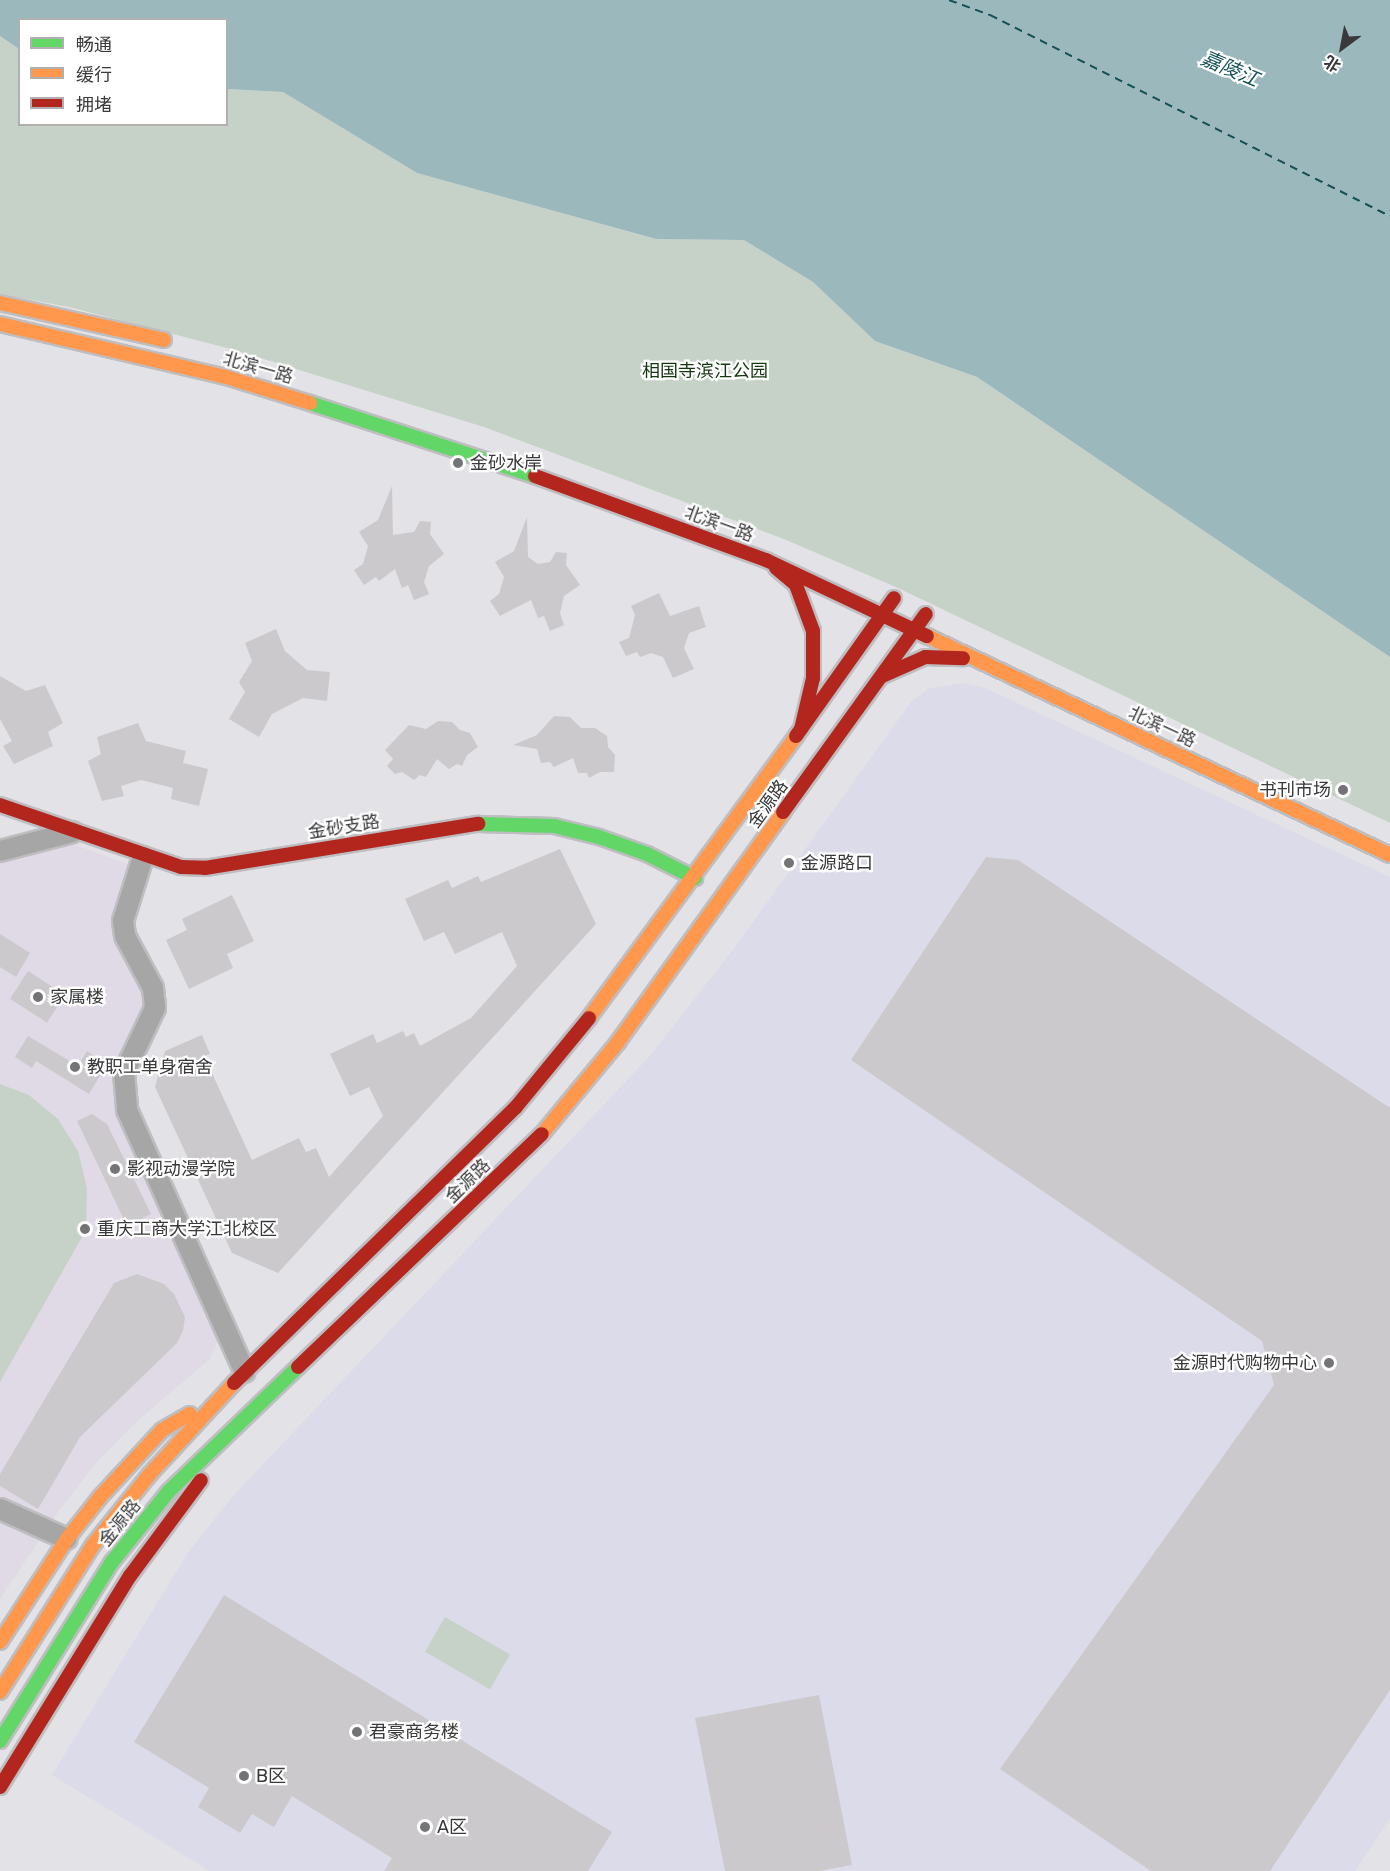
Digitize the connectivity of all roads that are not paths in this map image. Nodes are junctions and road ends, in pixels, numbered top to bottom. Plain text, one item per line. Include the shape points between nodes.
1 (0, 303) edge
2 (0, 324) edge
3 (175, 342) dead end
4 (766, 560) junction
5 (884, 614) junction
6 (915, 630) junction
7 (977, 659) junction
8 (882, 676) junction
9 (801, 729) junction
10 (826, 754) junction
11 (0, 805) edge
12 (73, 832) junction
13 (0, 851) edge
14 (1390, 855) edge
15 (143, 857) junction
16 (695, 878) junction
17 (245, 1372) junction
18 (218, 1398) junction
19 (242, 1419) junction
20 (0, 1509) edge
21 (67, 1539) junction
22 (0, 1642) edge
23 (0, 1692) edge
24 (0, 1741) edge
25 (0, 1787) edge

1 - 3 main road via 66,314
2 - 4 main road, 北滨一路 via 226,377 305,401 475,454
4 - 5 main road, 北滨一路
4 - 9 main road via 796,585 813,631 813,678
5 - 6 main road, 北滨一路
5 - 6 main road, 金源路 via 910,606
5 - 9 main road, 金源路
6 - 7 main road, 北滨一路
6 - 8 main road, 金源路
7 - 8 main road via 925,657
7 - 14 main road, 北滨一路
8 - 10 main road, 金源路
9 - 10 main road via 812,725 826,732
9 - 16 main road, 金源路
10 - 19 main road, 金源路 via 618,1042 546,1130
11 - 12 main road, 金砂支路
12 - 13 street
12 - 15 main road, 金砂支路
15 - 16 main road, 金砂支路 via 181,867 205,868 472,824 514,822 554,826 599,837 647,854
15 - 17 street via 123,921 125,936 153,988 155,1008 124,1073 127,1110
16 - 17 main road, 金源路 via 516,1107
17 - 18 main road, 金源路
18 - 21 main road via 162,1430
18 - 23 main road, 金源路 via 93,1545
19 - 24 main road, 金源路 via 168,1492 112,1562
19 - 25 main road via 130,1576
20 - 21 street
21 - 22 main road

